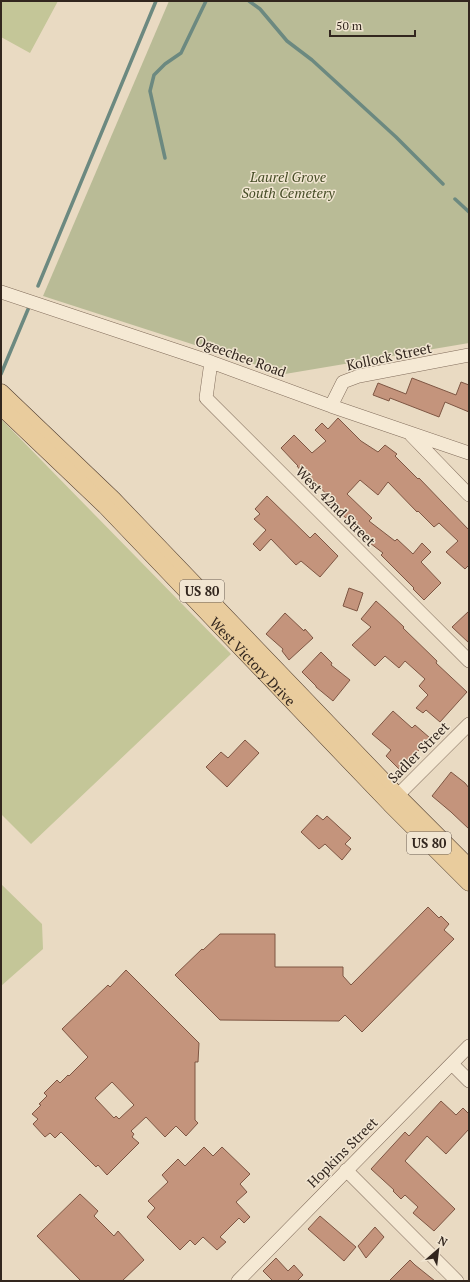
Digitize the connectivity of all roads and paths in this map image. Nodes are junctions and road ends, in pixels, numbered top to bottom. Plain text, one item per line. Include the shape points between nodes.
1 (1, 292) edge
2 (469, 355) edge
3 (211, 362) junction
4 (1, 392) edge
5 (331, 406) junction
6 (1, 408) edge
7 (409, 433) junction
8 (469, 453) edge
9 (469, 495) edge
10 (469, 661) edge
11 (469, 724) edge
12 (394, 800) junction
13 (469, 867) edge
14 (469, 883) edge
15 (469, 1046) edge
16 (452, 1064) junction
17 (469, 1081) edge
18 (346, 1170) junction
19 (243, 1279) edge
20 (457, 1281) edge

1 - 3 street, Ogeechee Road
2 - 5 street, Kollock Street via 359,376 343,382
3 - 5 street, Ogeechee Road
3 - 10 street, West 42nd Street via 206,398
4 - 12 main road, West Victory Drive / US 80 via 113,499
5 - 7 street, Ogeechee Road
6 - 12 main road, West Victory Drive / US 80 via 105,506
7 - 8 street, Ogeechee Road
7 - 9 street
11 - 12 street, Sadler Street
12 - 13 main road, West Victory Drive / US 80
12 - 14 main road, West Victory Drive / US 80
15 - 16 street, Hopkins Street
16 - 17 street
16 - 18 street, Hopkins Street
18 - 19 street, Hopkins Street
18 - 20 street

